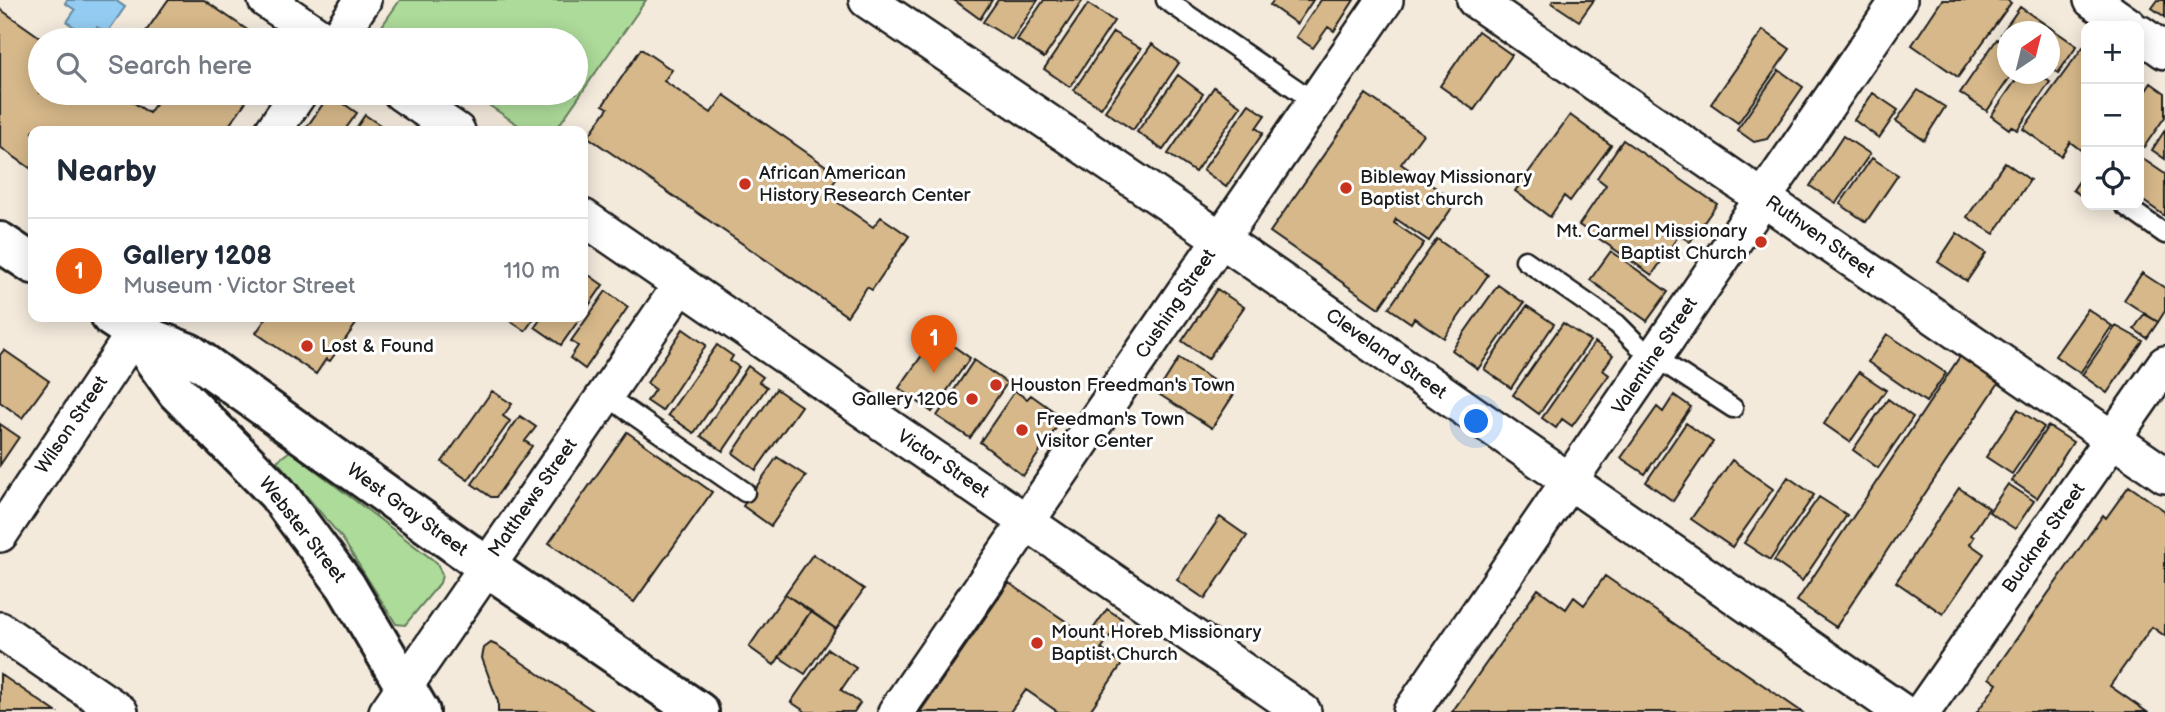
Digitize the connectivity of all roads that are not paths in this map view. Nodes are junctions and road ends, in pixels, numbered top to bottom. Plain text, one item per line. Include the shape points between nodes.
1 (266, 0) edge
2 (363, 0) edge
3 (1166, 0) edge
4 (1385, 0) edge
5 (1475, 0) edge
6 (1899, 0) edge
7 (2092, 0) edge
8 (870, 1) edge
9 (2122, 21) edge
10 (307, 28) edge
11 (344, 28) edge
12 (2144, 36) edge
13 (2165, 51) edge
14 (1315, 102) junction
15 (291, 105) edge
16 (419, 105) edge
17 (276, 126) edge
18 (450, 126) edge
19 (1763, 197) junction
20 (2131, 210) edge
21 (588, 221) edge
22 (2165, 234) edge
23 (1221, 239) junction
24 (0, 242) edge
25 (1525, 260) dead end
26 (28, 261) edge
27 (681, 285) junction
28 (130, 322) edge
29 (1654, 356) junction
30 (2165, 364) edge
31 (606, 395) junction
32 (1732, 408) dead end
33 (2113, 439) junction
34 (2165, 475) edge
35 (1570, 482) junction
36 (745, 492) dead end
37 (1026, 521) junction
38 (0, 534) edge
39 (486, 566) junction
40 (0, 630) edge
41 (404, 702) edge
42 (120, 712) edge
43 (699, 712) edge
44 (895, 712) edge
45 (1303, 712) edge
46 (1411, 712) edge
47 (1902, 712) edge
48 (1922, 712) edge

1 - 10 street
2 - 11 street
3 - 14 lane
4 - 14 street, Cushing Street
5 - 19 street, Ruthven Street
6 - 19 street, Valentine Street
7 - 9 street
8 - 23 street, Cleveland Street
12 - 13 street
14 - 23 street, Cushing Street
15 - 17 street
16 - 18 street
19 - 29 street, Valentine Street
19 - 33 street, Ruthven Street
20 - 22 lane
21 - 27 street, Victor Street
23 - 35 street, Cleveland Street
23 - 37 street, Cushing Street
24 - 26 main road
25 - 29 lane via 1617,324
27 - 31 street, Matthews Street
27 - 37 street, Victor Street
28 - 38 street, Wilson Street
28 - 39 main road, West Gray Street via 189,353
28 - 41 main road, Webster Street via 177,392 277,493 346,586
29 - 32 lane
29 - 35 street, Valentine Street
30 - 33 street, Buckner Street
31 - 36 lane
31 - 39 street, Matthews Street
33 - 34 street, Ruthven Street
33 - 48 street, Buckner Street
35 - 46 street, Valentine Street
35 - 47 street, Cleveland Street
37 - 44 street, Cushing Street
37 - 45 street, Victor Street
39 - 41 street, Matthews Street
39 - 43 main road, West Gray Street
40 - 42 street

